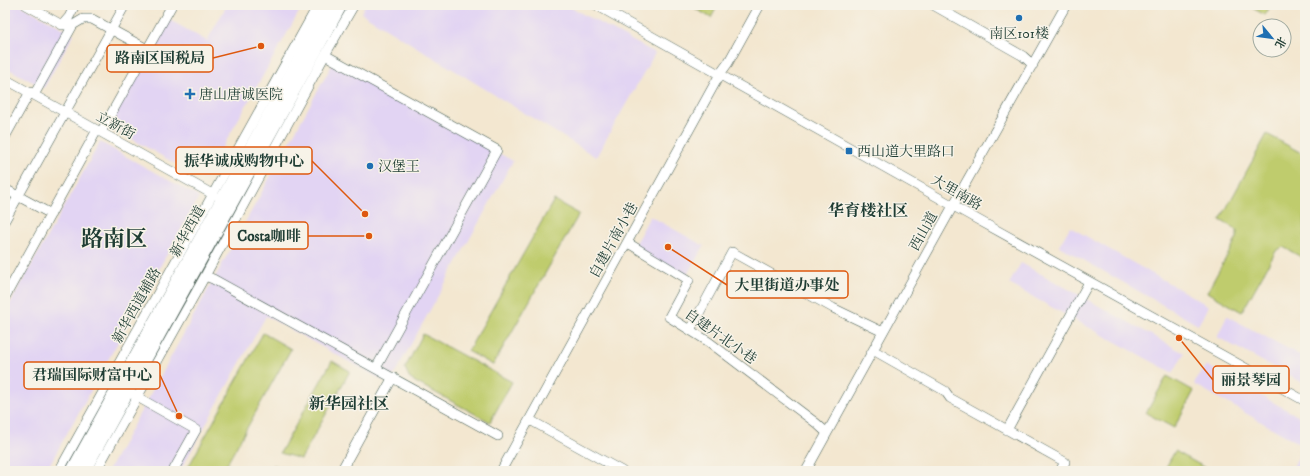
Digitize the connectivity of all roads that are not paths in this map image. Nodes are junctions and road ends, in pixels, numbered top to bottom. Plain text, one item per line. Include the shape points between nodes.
1 (28, 5) edge
2 (75, 5) edge
3 (125, 5) edge
4 (172, 5) edge
5 (318, 5) edge
6 (329, 5) edge
7 (341, 5) edge
8 (354, 5) edge
9 (596, 5) edge
10 (756, 5) edge
11 (760, 5) edge
12 (932, 5) edge
13 (1066, 5) edge
14 (62, 25) junction
15 (72, 25) junction
16 (112, 30) junction
17 (147, 49) junction
18 (325, 55) junction
19 (1033, 65) junction
20 (720, 74) junction
21 (5, 78) edge
22 (32, 94) junction
23 (66, 112) junction
24 (99, 131) junction
25 (5, 137) edge
26 (5, 189) edge
27 (214, 195) junction
28 (18, 196) junction
29 (953, 205) junction
30 (51, 214) junction
31 (5, 220) edge
32 (628, 243) junction
33 (205, 276) junction
34 (1089, 282) junction
35 (5, 297) edge
36 (690, 330) junction
37 (883, 332) junction
38 (872, 350) junction
39 (376, 368) junction
40 (393, 377) junction
41 (133, 394) junction
42 (1305, 401) edge
43 (530, 420) junction
44 (1007, 430) junction
45 (827, 433) junction
46 (498, 436) dead end
47 (59, 471) edge
48 (72, 471) edge
49 (84, 471) edge
50 (96, 471) edge
51 (174, 471) edge
52 (341, 471) edge
53 (501, 471) edge
54 (622, 471) edge
55 (806, 471) edge
56 (1060, 471) edge

1 - 14 street
2 - 14 street
3 - 16 street
4 - 17 street
5 - 27 street, 新华西道辅路
6 - 48 main road, 新华西道
7 - 41 main road, 新华西道
8 - 18 street
9 - 20 street, 大里南路
10 - 20 street via 724,61
11 - 20 street
12 - 19 street via 1023,56
13 - 19 street, 西山道
14 - 15 street
15 - 16 street via 92,19
15 - 22 street
16 - 17 street
16 - 23 street
17 - 24 street
18 - 33 street
18 - 39 street via 497,150
19 - 29 street, 西山道
20 - 29 street, 大里南路
20 - 32 street, 自建片南小巷
21 - 22 street, 立新街
22 - 23 street, 立新街
22 - 25 street
23 - 24 street, 立新街
23 - 28 street
24 - 27 street, 立新街
24 - 30 street
26 - 28 street
27 - 47 street, 新华西道辅路
28 - 30 street
28 - 31 street
29 - 34 street, 大里南路
29 - 37 street, 西山道
30 - 35 street
32 - 36 street, 自建片北小巷 via 689,280 669,317
32 - 43 street, 自建片南小巷
33 - 39 street
33 - 41 street
34 - 42 street, 大里南路
34 - 44 street
36 - 37 street via 732,252 833,308
36 - 45 street, 自建片北小巷
37 - 38 street, 西山道
38 - 44 street
38 - 45 street, 西山道
39 - 40 street
40 - 46 street
40 - 52 street
41 - 49 main road, 新华西道
41 - 50 street
41 - 51 street via 196,430
43 - 53 street, 自建片南小巷
43 - 54 street
44 - 56 street via 1065,462
45 - 55 street, 西山道

